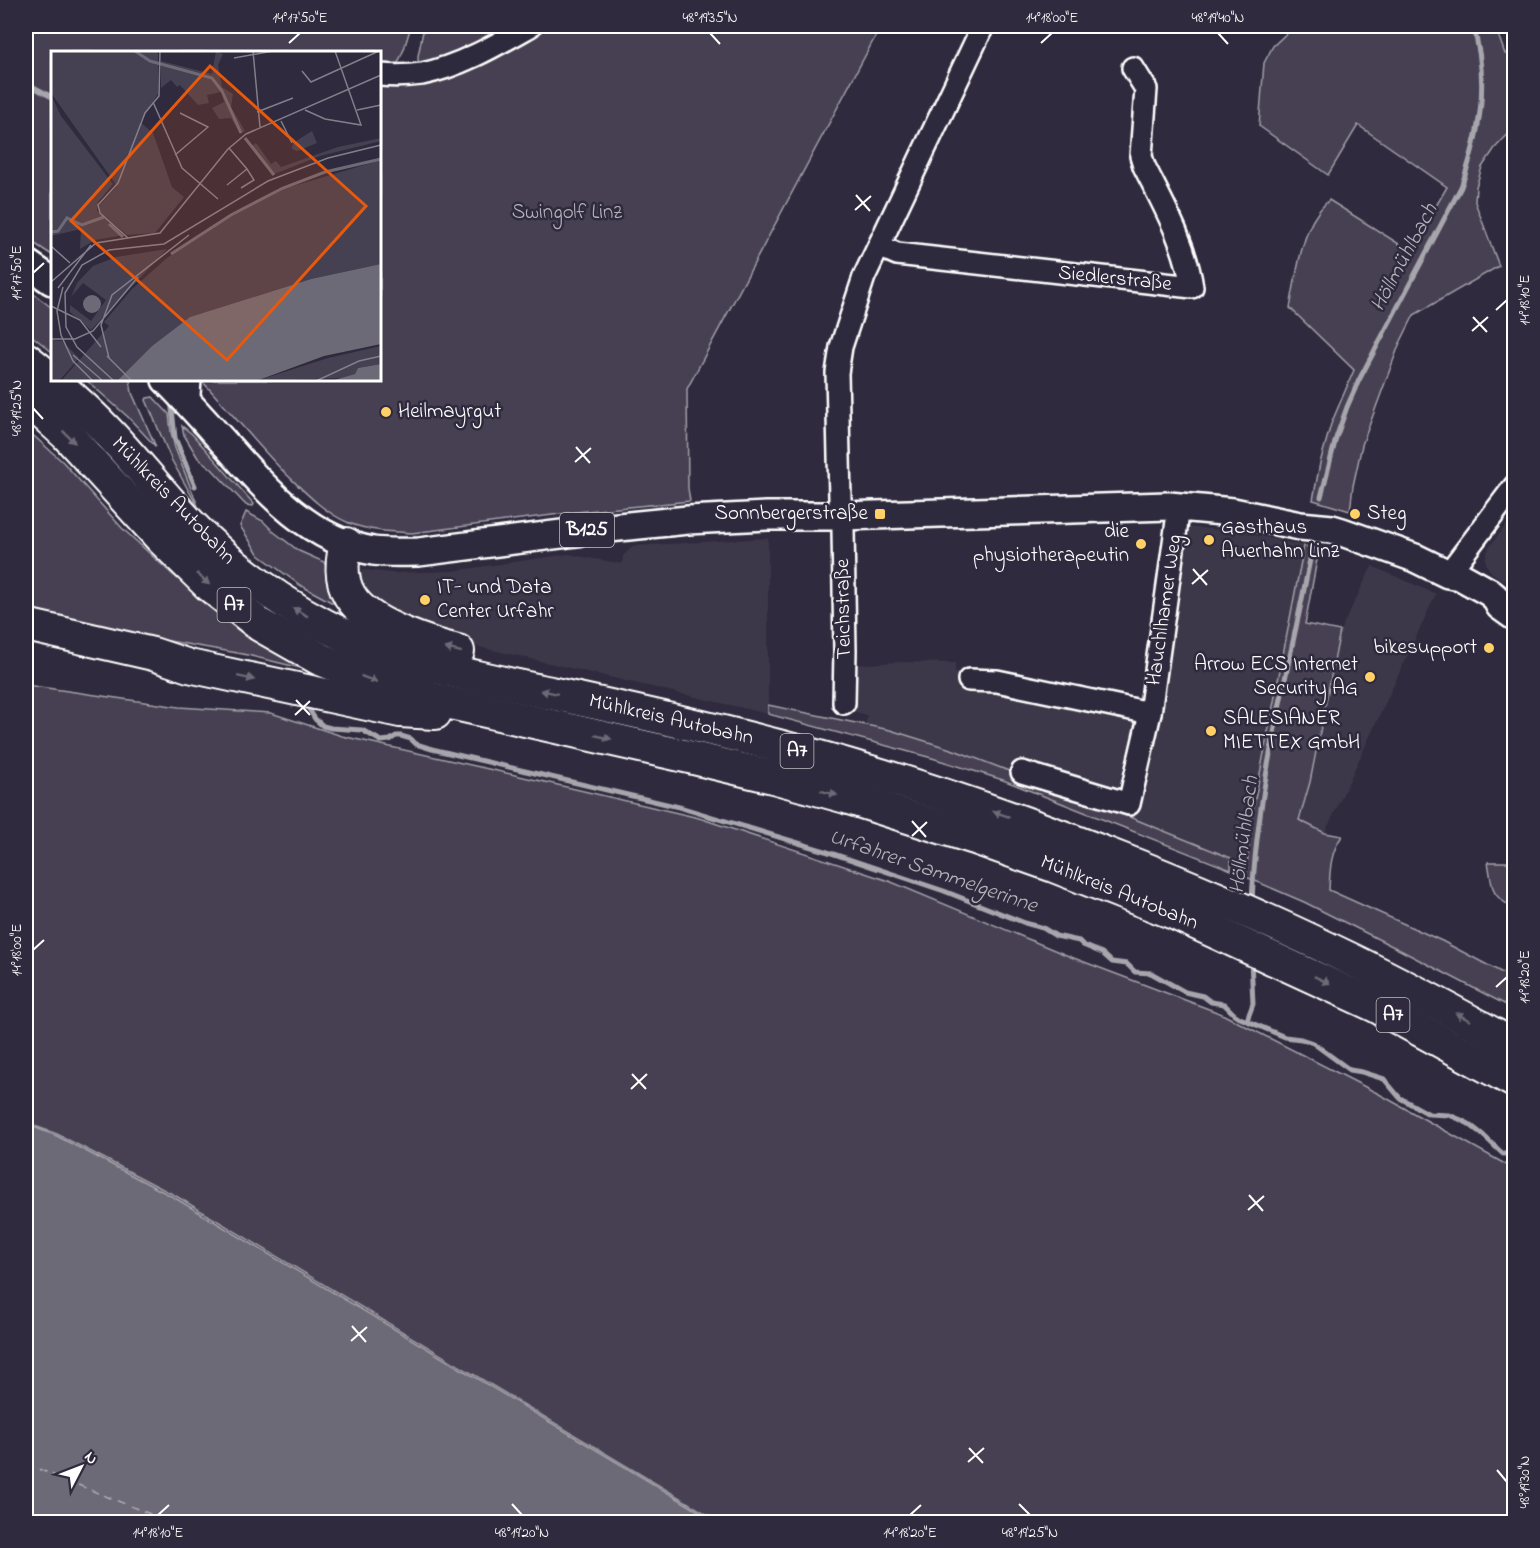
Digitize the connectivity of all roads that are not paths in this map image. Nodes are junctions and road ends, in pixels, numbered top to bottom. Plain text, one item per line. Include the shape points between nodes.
1 (530, 26) edge
2 (983, 26) edge
3 (1133, 68) dead end
4 (381, 75) edge
5 (879, 246) junction
6 (26, 263) edge
7 (51, 280) edge
8 (26, 359) edge
9 (51, 379) edge
10 (53, 381) edge
11 (168, 381) edge
12 (188, 390) edge
13 (26, 398) edge
14 (1515, 487) edge
15 (1179, 507) junction
16 (841, 516) junction
17 (346, 544) junction
18 (1448, 574) junction
19 (1507, 611) edge
20 (26, 625) edge
21 (26, 649) edge
22 (189, 666) junction
23 (969, 680) dead end
24 (844, 703) dead end
25 (1150, 713) junction
26 (504, 715) junction
27 (1022, 772) dead end
28 (1230, 897) junction
29 (1515, 1046) edge
30 (1515, 1081) edge

1 - 4 street via 444,68 411,75
2 - 5 street
3 - 5 street, Siedlerstraße via 1146,89 1144,166 1175,227 1192,288 897,254
5 - 16 street via 864,277 838,360
6 - 7 main road
9 -> 8 highway, Mühlkreis Autobahn / A7
28 -> 10 highway, Mühlkreis Autobahn / A7 via 1196,888 1041,828 848,765 713,729 447,670 352,638 289,606 236,567 190,524 103,427
11 - 12 main road, B125
12 - 17 main road, B125 via 246,468 312,527
13 -> 26 highway, Mühlkreis Autobahn / A7 via 79,447 181,559 260,625 320,659 372,680
14 - 18 street
15 - 16 main road, B125
15 - 18 main road, B125 via 1332,529
15 - 25 street, Hauchlhamer Weg
16 - 17 main road, B125 via 688,520 418,552 393,553
16 - 24 street, Teichstraße
28 -> 17 highway via 1202,875 1123,839 943,773 782,726 421,640 366,614 350,596 341,563
18 - 19 main road, B125 via 1461,576 1489,592
20 - 22 highway
21 - 22 highway
22 -> 26 highway via 400,711
23 - 25 street, Hauchlhamer Weg via 997,681
25 - 27 street, Hauchlhamer Weg via 1129,804
26 -> 30 highway, Mühlkreis Autobahn / A7 via 731,767 865,803 1054,866 1269,955 1376,1006
29 -> 28 highway, A7

